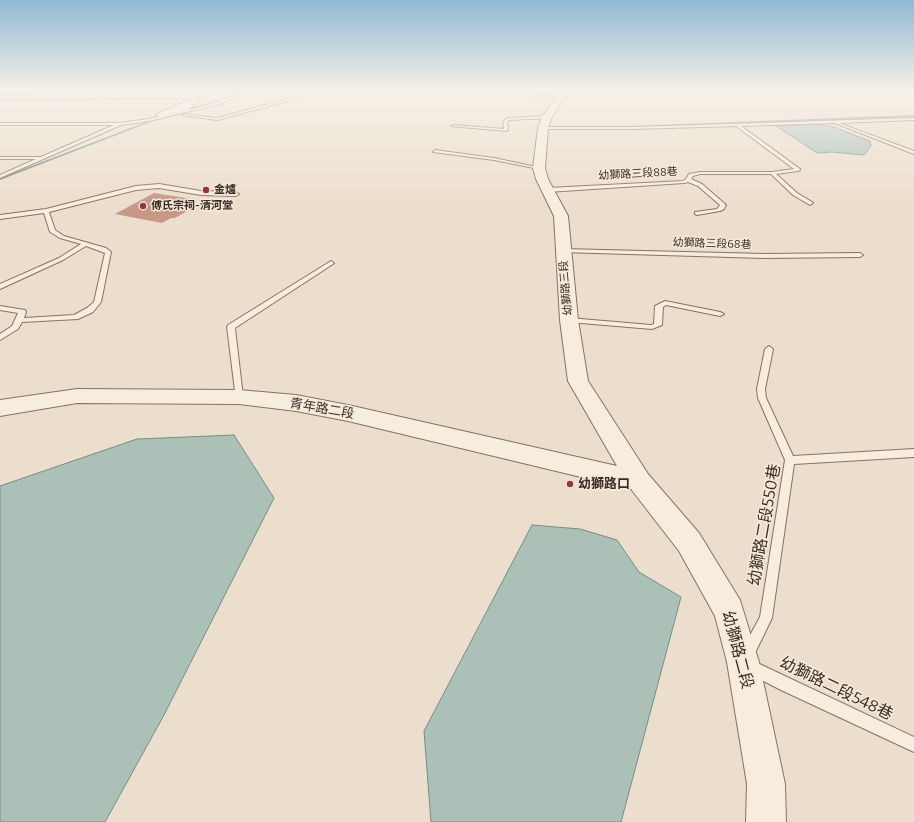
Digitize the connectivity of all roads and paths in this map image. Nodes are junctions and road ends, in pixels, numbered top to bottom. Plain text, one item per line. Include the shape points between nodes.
1 (110, 128) edge
2 (484, 128) edge
3 (506, 128) edge
4 (544, 128) edge
5 (742, 128) edge
6 (851, 128) edge
7 (435, 151) dead end
8 (914, 153) edge
9 (0, 158) edge
10 (43, 158) junction
11 (539, 168) junction
12 (772, 173) junction
13 (0, 178) edge
14 (688, 180) junction
15 (548, 190) junction
16 (236, 194) dead end
17 (810, 204) dead end
18 (46, 211) junction
19 (698, 213) dead end
20 (0, 217) edge
21 (84, 245) junction
22 (563, 251) junction
23 (860, 255) dead end
24 (331, 263) dead end
25 (0, 287) edge
26 (0, 308) edge
27 (720, 314) dead end
28 (19, 320) junction
29 (569, 320) junction
30 (0, 338) edge
31 (769, 349) dead end
32 (239, 398) junction
33 (0, 408) edge
34 (914, 453) edge
35 (790, 460) junction
36 (638, 481) junction
37 (743, 662) junction
38 (914, 745) edge
39 (766, 822) edge

1 - 10 lane
2 - 3 lane
4 - 11 street, 幼獅路三段
5 - 12 lane via 798,170
6 - 8 lane
7 - 11 lane
9 - 10 lane
10 - 13 lane
11 - 15 street, 幼獅路三段
12 - 14 lane, 幼獅路三段88巷 via 700,174 691,175
12 - 17 lane
14 - 15 lane, 幼獅路三段88巷
14 - 19 lane via 700,185 723,205 718,210
15 - 22 street, 幼獅路三段 via 561,216
16 - 18 lane via 159,186 136,188
18 - 20 lane
18 - 21 lane via 52,231
21 - 25 lane
21 - 28 lane via 108,252 94,306 75,317
22 - 23 lane, 幼獅路三段68巷 via 764,256
22 - 29 street, 幼獅路三段
24 - 32 lane via 231,327
26 - 28 lane via 22,312
27 - 29 lane via 665,303 659,306 658,325 652,327
28 - 30 lane via 15,327
29 - 36 street, 幼獅路三段 via 578,381
31 - 35 lane via 761,389 762,398
32 - 33 street, 青年路二段 via 77,396
32 - 36 street, 青年路二段 via 296,403 348,413
34 - 35 lane, 幼獅路二段550巷
35 - 37 lane, 幼獅路二段550巷 via 766,618
36 - 37 street, 幼獅路二段 via 689,542 729,611
37 - 38 lane, 幼獅路二段548巷
37 - 39 street, 幼獅路二段 via 766,784

